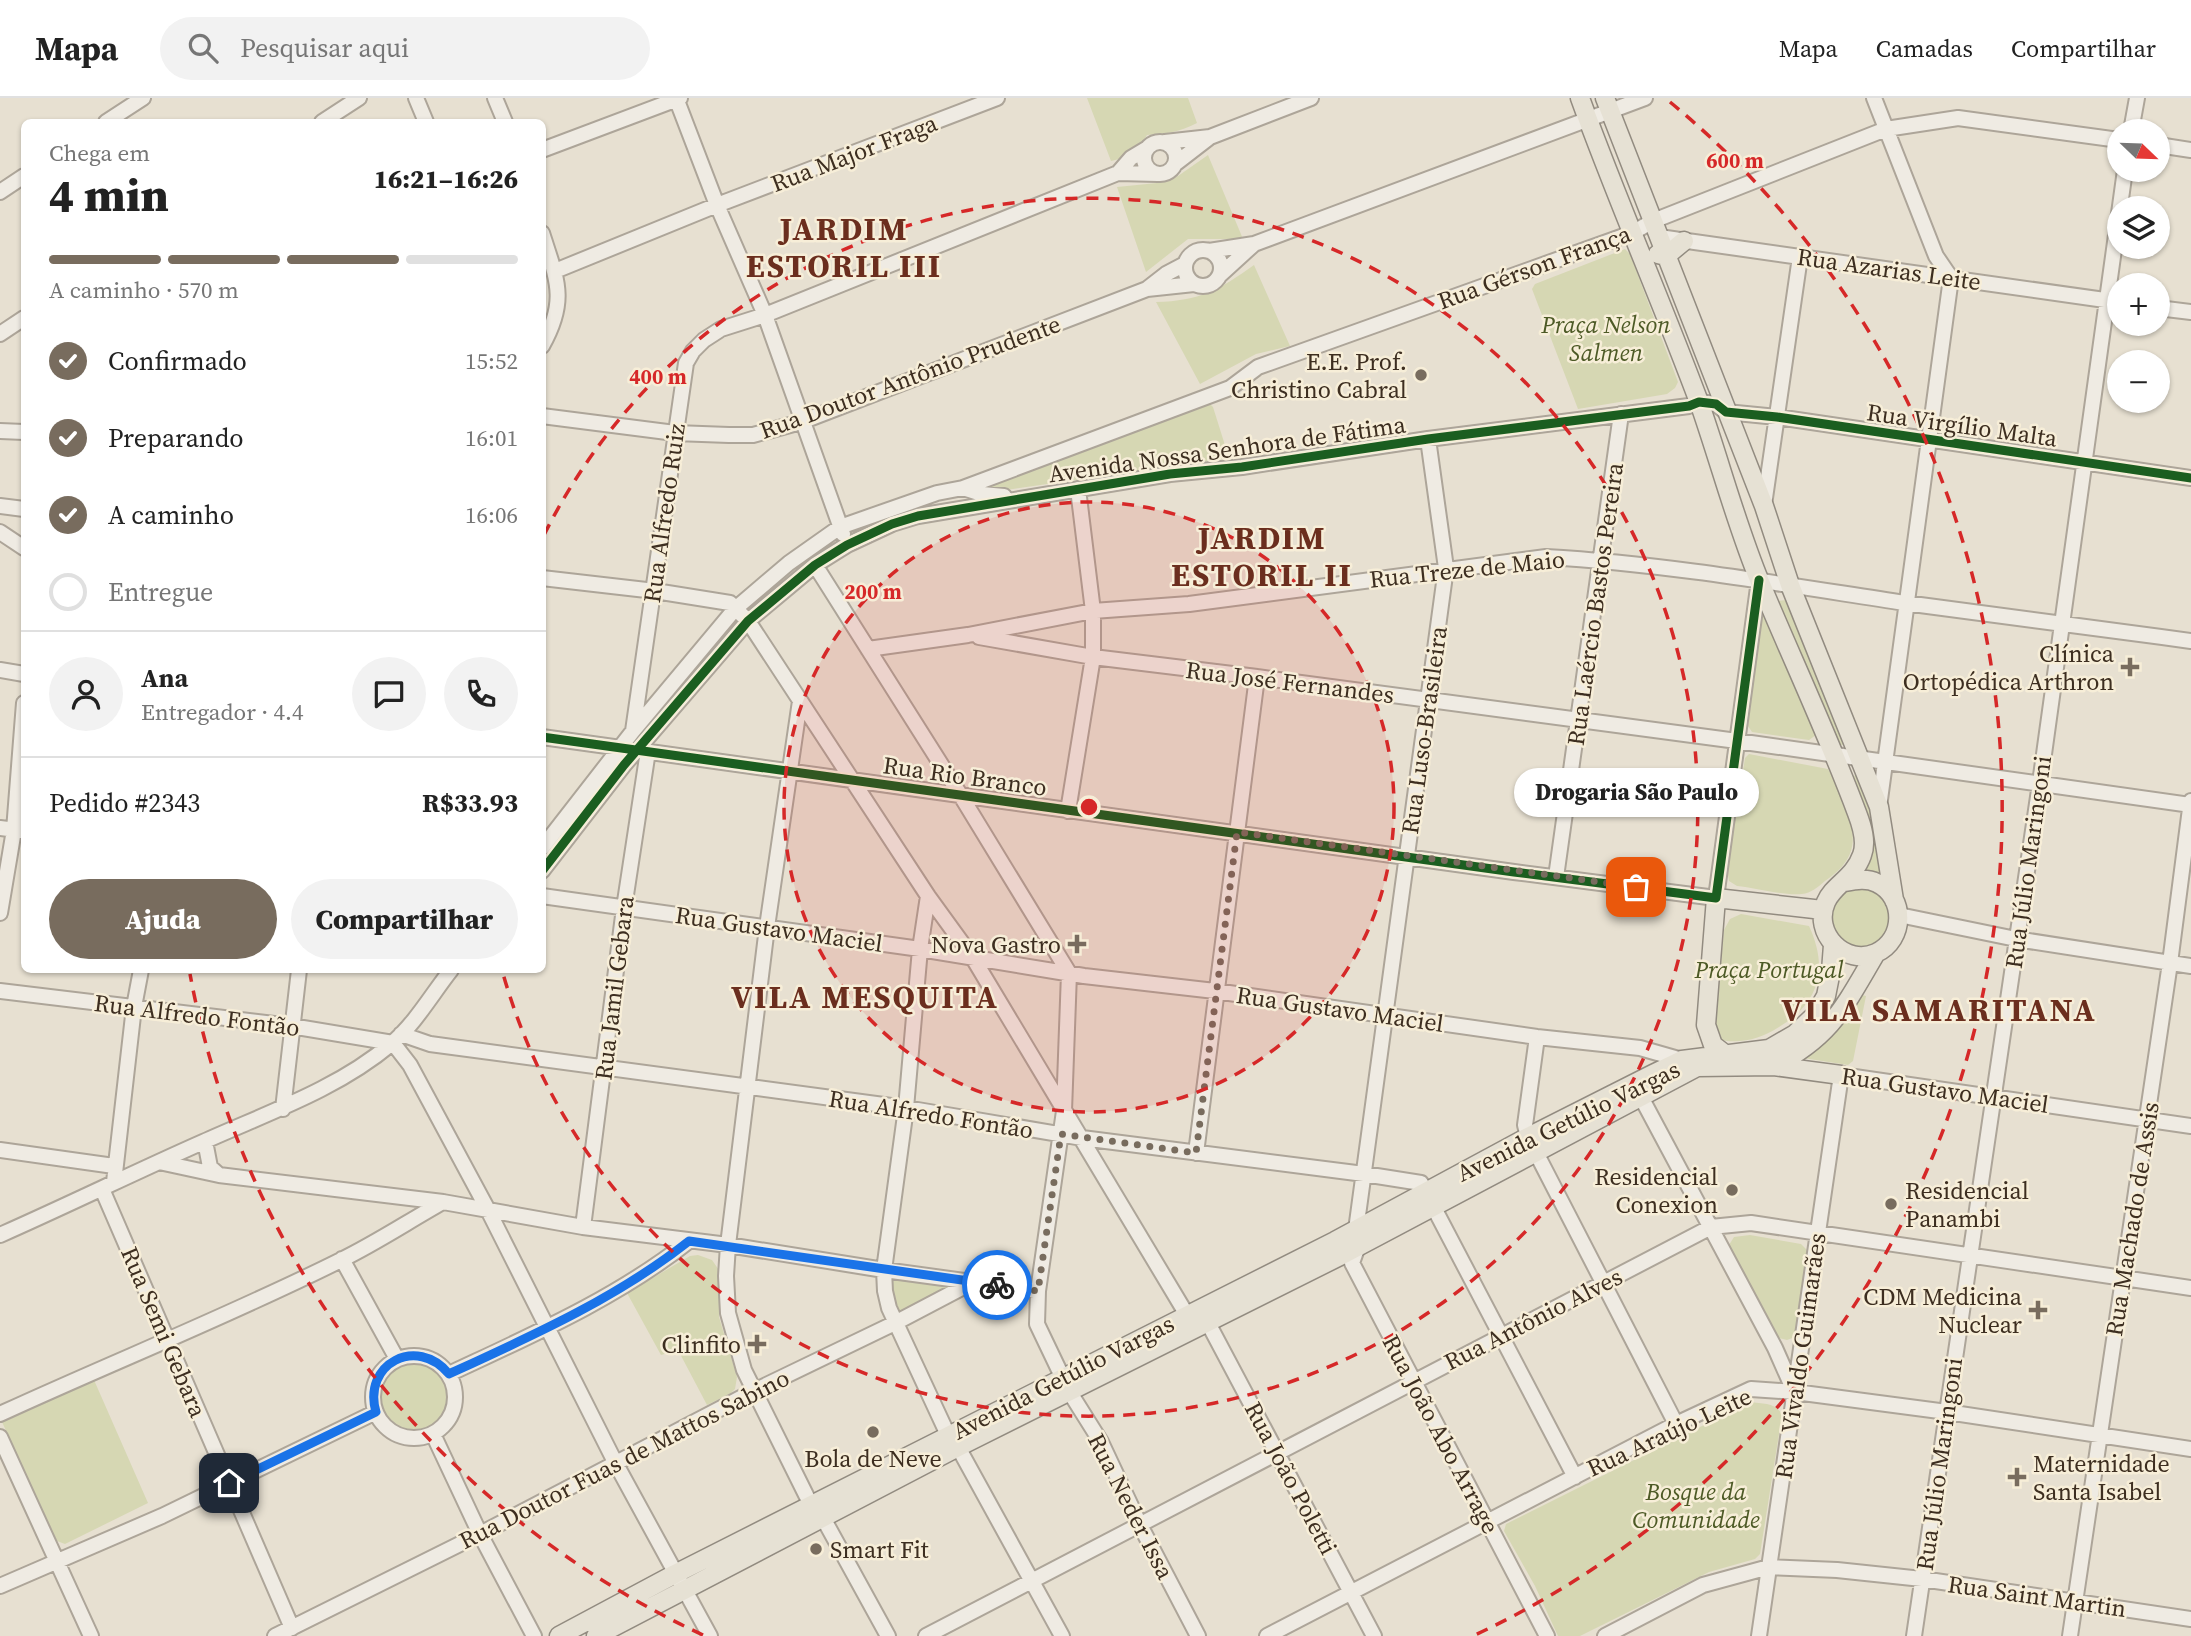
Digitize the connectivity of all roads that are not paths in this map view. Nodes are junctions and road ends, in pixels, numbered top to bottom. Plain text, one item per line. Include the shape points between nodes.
1 (143, 98) edge
2 (359, 98) edge
3 (416, 98) edge
4 (495, 98) edge
5 (678, 98) edge
6 (997, 98) edge
7 (1311, 98) edge
8 (1580, 98) edge
9 (1644, 98) edge
10 (1874, 98) edge
11 (2137, 98) edge
12 (1607, 105) edge
13 (111, 119) edge
14 (328, 119) edge
15 (425, 119) edge
16 (504, 119) edge
17 (2133, 119) edge
18 (1588, 120) junction
19 (1886, 128) junction
20 (1210, 137) junction
21 (2107, 138) edge
22 (1165, 142) junction
23 (2170, 147) edge
24 (546, 148) edge
25 (1146, 149) junction
26 (2191, 150) edge
27 (1175, 164) junction
28 (1118, 173) junction
29 (1158, 174) junction
30 (21, 178) edge
31 (2124, 182) edge
32 (0, 192) edge
33 (717, 205) junction
34 (1667, 235) junction
35 (1635, 241) junction
36 (1255, 244) junction
37 (546, 245) edge
38 (1209, 250) junction
39 (1800, 257) junction
40 (1185, 264) junction
41 (555, 271) junction
42 (2116, 273) edge
43 (1220, 275) junction
44 (1674, 275) junction
45 (1951, 278) junction
46 (1194, 284) junction
47 (1654, 284) junction
48 (1147, 289) junction
49 (2107, 300) edge
50 (2170, 309) edge
51 (2191, 312) edge
52 (765, 315) junction
53 (21, 320) edge
54 (2107, 333) edge
55 (0, 334) edge
56 (546, 339) edge
57 (1694, 404) junction
58 (1727, 412) junction
59 (1621, 414) junction
60 (546, 417) edge
61 (1777, 418) junction
62 (1705, 421) junction
63 (801, 422) junction
64 (0, 431) edge
65 (21, 432) edge
66 (675, 433) junction
67 (1428, 439) junction
68 (1930, 440) junction
69 (2083, 462) junction
70 (2191, 478) edge
71 (966, 489) junction
72 (1078, 489) junction
73 (1023, 498) junction
74 (0, 506) edge
75 (1764, 506) junction
76 (967, 508) junction
77 (21, 509) edge
78 (840, 527) junction
79 (0, 532) edge
80 (847, 545) junction
81 (21, 546) edge
82 (1602, 560) junction
83 (815, 565) junction
84 (1446, 568) junction
85 (546, 578) edge
86 (1759, 580) junction
87 (1790, 585) junction
88 (655, 591) junction
89 (1908, 603) junction
90 (735, 609) junction
91 (1093, 611) junction
92 (748, 621) junction
93 (2062, 623) junction
94 (1018, 626) junction
95 (968, 635) junction
96 (2191, 641) edge
97 (1015, 643) junction
98 (868, 649) junction
99 (1093, 657) junction
100 (0, 670) edge
101 (21, 674) edge
102 (639, 677) junction
103 (1258, 677) junction
104 (800, 701) junction
105 (1429, 701) junction
106 (654, 705) junction
107 (1579, 721) junction
108 (633, 731) junction
109 (21, 738) edge
110 (546, 738) edge
111 (1737, 741) junction
112 (621, 747) junction
113 (644, 750) junction
114 (1836, 756) junction
115 (1860, 759) junction
116 (1886, 762) junction
117 (624, 765) junction
118 (788, 771) junction
119 (851, 779) junction
120 (2040, 783) junction
121 (641, 788) junction
122 (961, 796) junction
123 (2191, 804) edge
124 (1879, 807) junction
125 (1068, 811) junction
126 (13, 830) edge
127 (1237, 832) junction
128 (546, 843) edge
129 (1406, 857) junction
130 (546, 866) edge
131 (1556, 877) junction
132 (1845, 882) junction
133 (928, 896) junction
134 (546, 897) edge
135 (1716, 898) junction
136 (1896, 907) junction
137 (624, 908) junction
138 (1823, 910) junction
139 (0, 913) edge
140 (767, 927) junction
141 (2016, 939) junction
142 (1833, 945) junction
143 (920, 948) junction
144 (1875, 953) junction
145 (973, 958) junction
146 (2170, 963) junction
147 (2191, 966) edge
148 (140, 973) edge
149 (299, 973) edge
150 (448, 973) edge
151 (1069, 973) junction
152 (0, 991) edge
153 (1215, 991) junction
154 (134, 1007) junction
155 (1385, 1014) junction
156 (292, 1026) junction
157 (1537, 1037) junction
158 (397, 1038) junction
159 (430, 1044) junction
160 (1640, 1048) junction
161 (1726, 1055) junction
162 (1690, 1063) junction
163 (410, 1065) junction
164 (604, 1066) junction
165 (1774, 1066) junction
166 (1653, 1073) junction
167 (1841, 1076) junction
168 (747, 1088) junction
169 (1641, 1097) junction
170 (1993, 1097) junction
171 (906, 1108) junction
172 (283, 1109) junction
173 (1064, 1111) junction
174 (2147, 1119) junction
175 (2191, 1126) edge
176 (1061, 1134) junction
177 (1082, 1139) junction
178 (205, 1141) junction
179 (1533, 1144) junction
180 (0, 1150) edge
181 (1196, 1153) junction
182 (159, 1162) junction
183 (114, 1167) junction
184 (1364, 1174) junction
185 (219, 1175) junction
186 (108, 1186) junction
187 (414, 1199) junction
188 (1429, 1200) junction
189 (443, 1202) junction
190 (488, 1210) junction
191 (583, 1227) junction
192 (1711, 1227) junction
193 (393, 1230) junction
194 (1819, 1233) junction
195 (0, 1235) edge
196 (689, 1241) junction
197 (728, 1245) junction
198 (1349, 1247) junction
199 (1969, 1255) junction
200 (342, 1259) junction
201 (884, 1270) junction
202 (2122, 1278) junction
203 (972, 1282) junction
204 (1604, 1282) junction
205 (2191, 1288) edge
206 (1038, 1291) junction
207 (1187, 1315) junction
208 (1207, 1321) junction
209 (895, 1323) junction
210 (547, 1328) junction
211 (1501, 1335) junction
212 (168, 1341) junction
213 (397, 1359) junction
214 (449, 1374) junction
215 (1413, 1381) junction
216 (1066, 1384) junction
217 (754, 1391) junction
218 (1795, 1392) junction
219 (376, 1412) junction
220 (1947, 1412) junction
221 (0, 1414) edge
222 (1676, 1424) junction
223 (433, 1434) junction
224 (2099, 1435) junction
225 (0, 1437) edge
226 (953, 1441) junction
227 (2191, 1449) edge
228 (1279, 1453) junction
229 (616, 1464) junction
230 (1575, 1477) junction
231 (229, 1483) junction
232 (817, 1511) junction
233 (1487, 1522) junction
234 (1140, 1525) junction
235 (480, 1534) junction
236 (56, 1560) junction
237 (1769, 1567) junction
238 (1922, 1579) junction
239 (680, 1581) junction
240 (1032, 1581) junction
241 (0, 1586) edge
242 (1350, 1592) junction
243 (2075, 1602) junction
244 (2191, 1619) edge
245 (292, 1628) junction
246 (91, 1636) edge
247 (275, 1636) edge
248 (534, 1636) edge
249 (559, 1636) edge
250 (596, 1636) edge
251 (710, 1636) edge
252 (888, 1636) edge
253 (926, 1636) edge
254 (1062, 1636) edge
255 (1198, 1636) edge
256 (1267, 1636) edge
257 (1374, 1636) edge
258 (1547, 1636) edge
259 (1605, 1636) edge
260 (1759, 1636) edge
261 (1914, 1636) edge
262 (2070, 1636) edge

1 - 13 street
2 - 14 street
3 - 15 street
4 - 16 street
5 - 24 street
5 - 33 street
6 - 33 street, Rua Major Fraga
7 - 20 street, Rua Alfredo Ruiz
8 - 18 main road
9 - 12 street, Rua Doutor Antônio Prudente
10 - 19 street
11 - 17 street
12 - 18 street, Rua Doutor Antônio Prudente
12 - 34 main road
18 - 35 main road
18 - 36 street, Rua Doutor Antônio Prudente
19 - 21 street, Rua Gérson França via 1958,117
19 - 34 street, Rua Gérson França
19 - 45 street via 1936,256
20 - 22 street, Rua Alfredo Ruiz
20 - 27 street, Rua Alfredo Ruiz
22 - 25 street, Rua Alfredo Ruiz via 1154,142
22 - 27 street via 1173,149
23 - 26 street
25 - 28 street, Rua Alfredo Ruiz
25 - 29 street via 1145,165
27 - 29 street, Rua Alfredo Ruiz
28 - 29 street, Rua Alfredo Ruiz
28 - 52 street, Rua Alfredo Ruiz
30 - 32 street
31 - 42 street, Rua Júlio Maringoni
33 - 41 street, Rua Major Fraga
33 - 52 street
34 - 35 main road
34 - 35 street, Rua Gérson França
34 - 39 street, Rua Azarias Leite
34 - 44 main road
35 - 47 main road
35 - 71 street, Rua Gérson França via 1258,367 1230,388
36 - 38 street, Rua Doutor Antônio Prudente
36 - 43 street, Rua Doutor Antônio Prudente
37 - 41 street
38 - 40 street, Rua Doutor Antônio Prudente via 1192,253
38 - 43 street via 1218,258
39 - 45 street, Rua Azarias Leite
39 - 61 street
40 - 46 street via 1185,275
40 - 48 street, Rua Doutor Antônio Prudente
41 - 56 street via 559,303
43 - 46 street, Rua Doutor Antônio Prudente via 1212,284
44 - 47 main road
44 - 58 main road
45 - 49 street, Rua Azarias Leite
45 - 68 street
46 - 48 street, Rua Doutor Antônio Prudente
47 - 57 main road
48 - 63 street, Rua Doutor Antônio Prudente
50 - 51 street
52 - 63 street
52 - 66 street, Rua Alfredo Ruiz via 722,330 693,351 686,363
53 - 55 street
54 - 69 street, Rua Júlio Maringoni
57 - 58 street, Rua Virgílio Malta via 1716,404
57 - 59 street, Avenida Nossa Senhora de Fátima
57 - 62 main road
58 - 61 street, Rua Virgílio Malta
58 - 62 main road via 1720,426
58 - 75 main road
59 - 67 street, Avenida Nossa Senhora de Fátima
59 - 82 street, Rua Laércio Bastos Pereira
60 - 66 street, Rua Doutor Antônio Prudente
61 - 68 street, Rua Virgílio Malta
61 - 75 street
62 - 86 main road
63 - 66 street, Rua Doutor Antônio Prudente via 753,435
63 - 78 street
64 - 65 street
66 - 88 street, Rua Alfredo Ruiz
67 - 72 street, Avenida Nossa Senhora de Fátima
67 - 84 street, Rua Luso-Brasileira
68 - 69 street, Rua Virgílio Malta
68 - 89 street
69 - 70 street, Rua Virgílio Malta
69 - 93 street, Rua Júlio Maringoni
71 - 73 street, Avenida Nossa Senhora de Fátima
71 - 76 street
71 - 78 street, Avenida Nossa Senhora de Fátima via 937,493
72 - 73 street, Avenida Nossa Senhora de Fátima
72 - 91 street
73 - 76 street, Avenida Nossa Senhora de Fátima
74 - 77 street
75 - 87 main road
76 - 80 street, Avenida Nossa Senhora de Fátima via 892,524
78 - 80 street
78 - 90 street, Avenida Nossa Senhora de Fátima
79 - 81 street
80 - 83 street, Avenida Nossa Senhora de Fátima
82 - 84 street, Rua Treze de Maio via 1546,556
82 - 86 street, Rua Treze de Maio
82 - 107 street, Rua Laércio Bastos Pereira
83 - 92 street, Avenida Nossa Senhora de Fátima
83 - 98 street
84 - 91 street, Rua Treze de Maio via 1189,604
84 - 105 street, Rua Luso-Brasileira
85 - 88 street
86 - 87 street, Rua Treze de Maio
86 - 111 street
86 - 114 main road
87 - 89 street, Rua Treze de Maio
87 - 115 main road
88 - 90 street via 730,603
88 - 102 street, Rua Alfredo Ruiz
89 - 93 street, Rua Treze de Maio
89 - 116 street
90 - 92 street
90 - 106 street, Avenida Nossa Senhora de Fátima
91 - 94 street, Rua Treze de Maio
91 - 99 street
92 - 104 street
92 - 113 street, Avenida Nossa Senhora de Fátima
93 - 96 street, Rua Treze de Maio
93 - 120 street, Rua Júlio Maringoni
94 - 95 street, Rua Treze de Maio
94 - 97 street
95 - 97 street, Rua José Fernandes
95 - 98 street, Rua Treze de Maio
97 - 99 street, Rua José Fernandes
98 - 122 street
99 - 103 street, Rua José Fernandes
99 - 125 street
100 - 101 street
102 - 106 street
102 - 108 street
103 - 105 street, Rua José Fernandes
103 - 127 street
104 - 118 street
104 - 119 street
105 - 107 street, Rua José Fernandes
105 - 129 street, Rua Luso-Brasileira
106 - 108 street, Avenida Nossa Senhora de Fátima
107 - 111 street, Rua José Fernandes
107 - 131 street, Rua Laércio Bastos Pereira
108 - 112 street, Avenida Nossa Senhora de Fátima
109 - 126 street
110 - 112 street, Rua Rio Branco
111 - 114 street
111 - 135 street
112 - 113 street, Rua Rio Branco
112 - 128 street, Avenida Nossa Senhora de Fátima
113 - 117 street, Avenida Nossa Senhora de Fátima
113 - 118 street, Rua Rio Branco
113 - 121 street, Rua Jamil Gebara
114 - 115 street
114 - 132 main road via 1864,837 1858,864
115 - 116 street
115 - 124 main road
116 - 120 street
116 - 124 street
117 - 121 street
117 - 130 street, Avenida Nossa Senhora de Fátima
118 - 119 street, Rua Rio Branco
118 - 140 street
119 - 122 street, Rua Rio Branco
119 - 133 street
120 - 123 street
120 - 141 street, Rua Júlio Maringoni
121 - 137 street, Rua Jamil Gebara
122 - 125 street, Rua Rio Branco
122 - 151 street
123 - 146 street, Rua Machado de Assis
124 - 136 main road
125 - 127 street, Rua Rio Branco
126 - 139 street
127 - 129 street, Rua Rio Branco
127 - 153 street
129 - 131 street, Rua Rio Branco
129 - 155 street, Rua Luso-Brasileira
131 - 135 street, Rua Rio Branco
132 - 136 main road via 1876,883 1886,889
132 - 138 main road via 1832,892
133 - 143 street
133 - 145 street
134 - 137 street, Rua Gustavo Maciel
135 - 138 main road
135 - 161 main road via 1706,1025 1713,1045
136 - 141 street
136 - 144 main road via 1898,927 1893,938
137 - 140 street, Rua Gustavo Maciel
137 - 164 street, Rua Jamil Gebara
138 - 142 main road via 1822,922
140 - 143 street, Rua Gustavo Maciel
140 - 168 street
141 - 146 street
141 - 170 street, Rua Júlio Maringoni
142 - 144 main road via 1853,956
142 - 161 main road via 1826,996 1815,1015 1769,1049
143 - 145 street, Rua Gustavo Maciel
143 - 171 street
144 - 165 main road via 1833,1022 1796,1054
145 - 151 street, Rua Gustavo Maciel
145 - 173 street
146 - 147 street
146 - 174 street, Rua Machado de Assis
148 - 154 street
149 - 156 street
150 - 158 street
151 - 153 street, Rua Gustavo Maciel
151 - 173 street, Rua Neder Issa
152 - 154 street, Rua Alfredo Fontão
153 - 155 street, Rua Gustavo Maciel
153 - 181 street
154 - 156 street, Rua Alfredo Fontão
154 - 183 street
155 - 157 street, Rua Gustavo Maciel
155 - 184 street, Rua Luso-Brasileira
156 - 158 street, Rua Alfredo Fontão
156 - 172 street
157 - 160 street, Rua Gustavo Maciel
157 - 179 street via 1525,1125
158 - 159 street, Rua Alfredo Fontão
158 - 163 street
158 - 172 street via 363,1066
159 - 163 street
159 - 164 street, Rua Alfredo Fontão
160 - 162 street, Rua Gustavo Maciel
160 - 166 street
161 - 162 main road
162 - 165 main road, Rua Gustavo Maciel
162 - 166 main road, Avenida Getúlio Vargas
162 - 169 main road, Avenida Getúlio Vargas
163 - 190 street
164 - 168 street, Rua Alfredo Fontão
164 - 191 street, Rua Jamil Gebara
165 - 167 main road, Rua Gustavo Maciel
166 - 179 main road, Avenida Getúlio Vargas
167 - 170 street, Rua Gustavo Maciel
167 - 194 street, Rua Vivaldo Guimarães
168 - 171 street, Rua Alfredo Fontão
168 - 197 street
169 - 179 main road, Avenida Getúlio Vargas
169 - 192 street
170 - 174 street, Rua Gustavo Maciel
170 - 199 street, Rua Júlio Maringoni
171 - 176 street, Rua Alfredo Fontão
171 - 201 street
172 - 178 street
173 - 176 street, Rua Neder Issa
173 - 177 street
174 - 175 street, Rua Gustavo Maciel
174 - 202 street, Rua Machado de Assis
176 - 177 street, Rua Alfredo Fontão
176 - 206 street, Rua Neder Issa
177 - 181 street, Rua Alfredo Fontão
177 - 207 street
178 - 182 street
178 - 185 street via 210,1167
179 - 188 main road, Avenida Getúlio Vargas
179 - 204 street
180 - 183 street
181 - 184 street, Rua Alfredo Fontão
182 - 185 street
182 - 186 street
183 - 186 street
184 - 188 street, Rua Alfredo Fontão via 1421,1183
184 - 198 street, Rua Luso-Brasileira
185 - 187 street
186 - 195 street
186 - 212 street, Rua Semi Gebara
187 - 189 street
187 - 193 street via 412,1209
188 - 198 main road, Avenida Getúlio Vargas
188 - 211 street
189 - 190 street
189 - 193 street
190 - 191 street
190 - 210 street
191 - 196 street
192 - 194 street, Rua Antônio Alves via 1751,1223
192 - 204 street, Rua Antônio Alves
192 - 218 street
193 - 200 street
194 - 199 street, Rua Antônio Alves
194 - 218 street, Rua Vivaldo Guimarães
196 - 197 street
196 - 210 street via 657,1266
197 - 201 street
197 - 217 street via 728,1314
198 - 207 main road, Avenida Getúlio Vargas
198 - 208 main road, Avenida Getúlio Vargas
198 - 215 street, Rua João Abo Arrage
199 - 202 street, Rua Antônio Alves
199 - 220 street, Rua Júlio Maringoni
200 - 212 street
200 - 213 street
201 - 203 street
201 - 209 street
202 - 205 street, Rua Antônio Alves
202 - 224 street, Rua Machado de Assis
203 - 206 street
203 - 209 street, Rua Doutor Fuas de Mattos Sabino
204 - 211 street, Rua Antônio Alves
204 - 222 street
206 - 216 street, Rua Neder Issa via 1037,1324
207 - 216 main road, Avenida Getúlio Vargas
208 - 216 main road, Avenida Getúlio Vargas
208 - 228 street, Rua João Poletti
209 - 217 street, Rua Doutor Fuas de Mattos Sabino
209 - 226 street
210 - 214 street
210 - 229 street
211 - 215 street, Rua Antônio Alves
211 - 230 street
212 - 221 street
212 - 231 street, Rua Semi Gebara
213 - 214 street via 422,1356
213 - 219 street via 383,1370 374,1386
214 - 223 street via 455,1390 454,1407 446,1423
215 - 228 street, Rua Antônio Alves
215 - 233 street, Rua João Abo Arrage
216 - 226 main road, Avenida Getúlio Vargas
216 - 234 street, Rua Neder Issa via 1101,1442
217 - 229 street, Rua Doutor Fuas de Mattos Sabino
217 - 232 street
218 - 220 street, Rua Araújo Leite
218 - 222 street, Rua Araújo Leite via 1751,1389
218 - 237 street, Rua Vivaldo Guimarães
219 - 223 street via 386,1427 400,1436
219 - 231 street
220 - 224 street, Rua Araújo Leite
220 - 238 street, Rua Júlio Maringoni
222 - 230 street, Rua Araújo Leite
223 - 235 street
224 - 227 street, Rua Araújo Leite
224 - 243 street, Rua Machado de Assis
225 - 236 street
226 - 232 main road, Avenida Getúlio Vargas
226 - 240 street
228 - 234 street, Rua Antônio Alves
228 - 242 street, Rua João Poletti
229 - 235 street, Rua Doutor Fuas de Mattos Sabino
229 - 239 street
230 - 233 street, Rua Araújo Leite
231 - 236 street
231 - 245 street, Rua Semi Gebara
232 - 239 main road, Avenida Getúlio Vargas
232 - 252 street
233 - 242 street, Rua Araújo Leite
233 - 258 street, Rua João Abo Arrage
234 - 240 street, Rua Antônio Alves
234 - 255 street, Rua Neder Issa
235 - 245 street, Rua Doutor Fuas de Mattos Sabino
235 - 248 street
236 - 241 street
236 - 246 street
237 - 238 street, Rua Saint Martin
237 - 259 street, Rua Saint Martin via 1703,1586
237 - 260 street, Rua Vivaldo Guimarães
238 - 243 street, Rua Saint Martin
238 - 261 street, Rua Júlio Maringoni
239 - 249 main road, Avenida Getúlio Vargas
239 - 250 main road, Avenida Getúlio Vargas
239 - 251 street
240 - 253 street, Rua Antônio Alves
240 - 254 street
242 - 256 street, Rua Araújo Leite
242 - 257 street, Rua João Poletti
243 - 244 street, Rua Saint Martin
243 - 262 street, Rua Machado de Assis
245 - 247 street, Rua Doutor Fuas de Mattos Sabino

